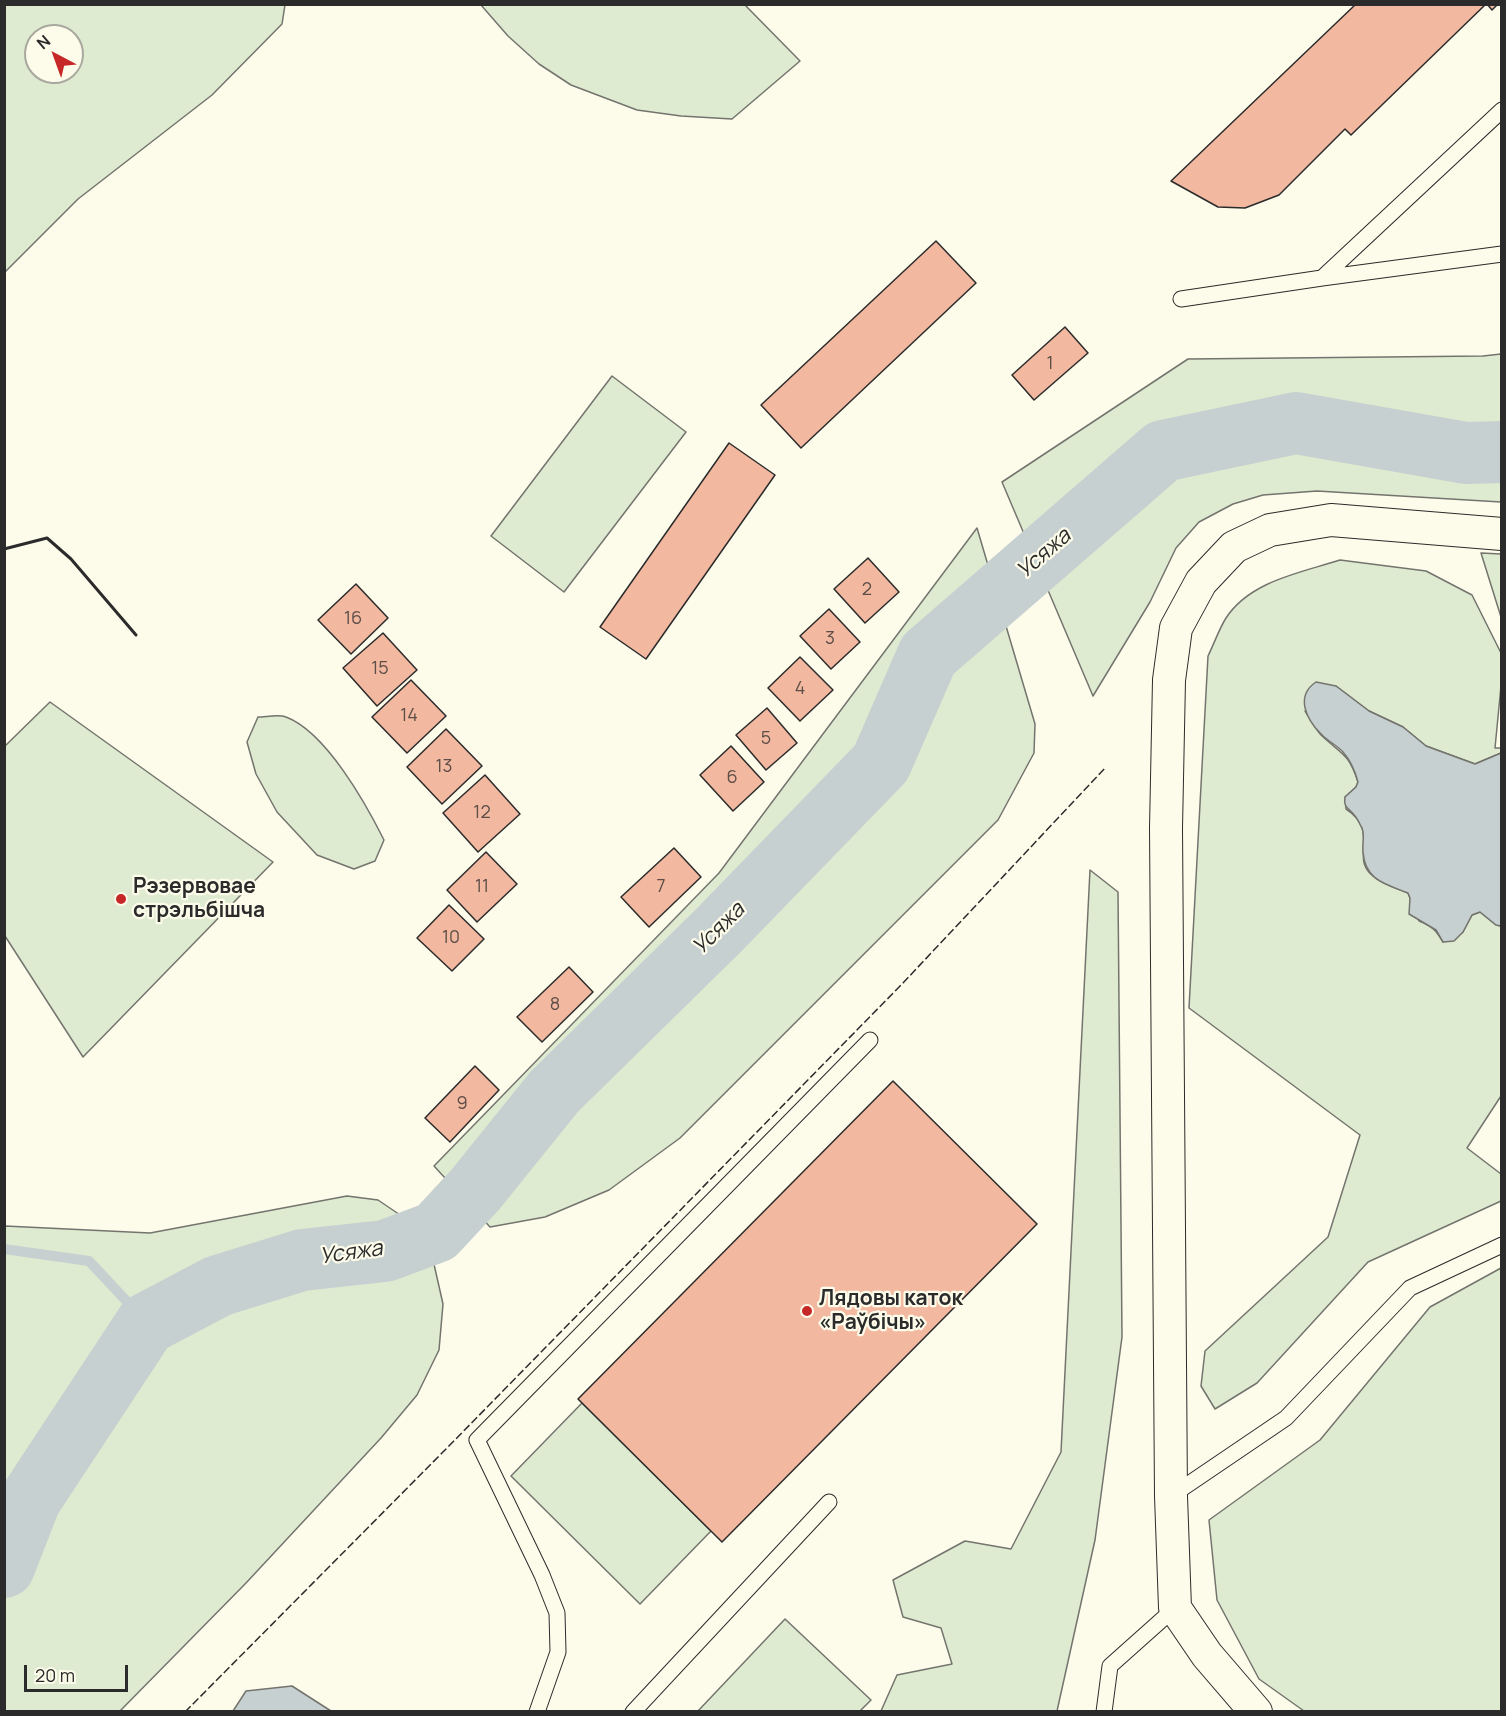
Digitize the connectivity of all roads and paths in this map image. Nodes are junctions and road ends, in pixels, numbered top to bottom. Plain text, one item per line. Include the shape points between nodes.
1 (1502, 110) edge
2 (1502, 254) edge
3 (1322, 278) junction
4 (1181, 299) dead end
5 (1502, 534) edge
6 (870, 1040) dead end
7 (1502, 1245) edge
8 (1171, 1496) junction
9 (830, 1502) dead end
10 (1175, 1608) junction
11 (537, 1712) edge
12 (633, 1712) edge
13 (1104, 1712) edge
14 (1256, 1712) edge

1 - 3 lane
2 - 3 lane
3 - 4 lane
5 - 8 street via 1331,520 1270,530 1234,547 1201,582 1176,628 1169,680 1166,828
6 - 11 lane via 477,1440 557,1613 558,1652
7 - 8 lane via 1410,1288 1286,1418
8 - 10 street
9 - 12 lane
10 - 13 lane via 1110,1666
10 - 14 street via 1207,1654

